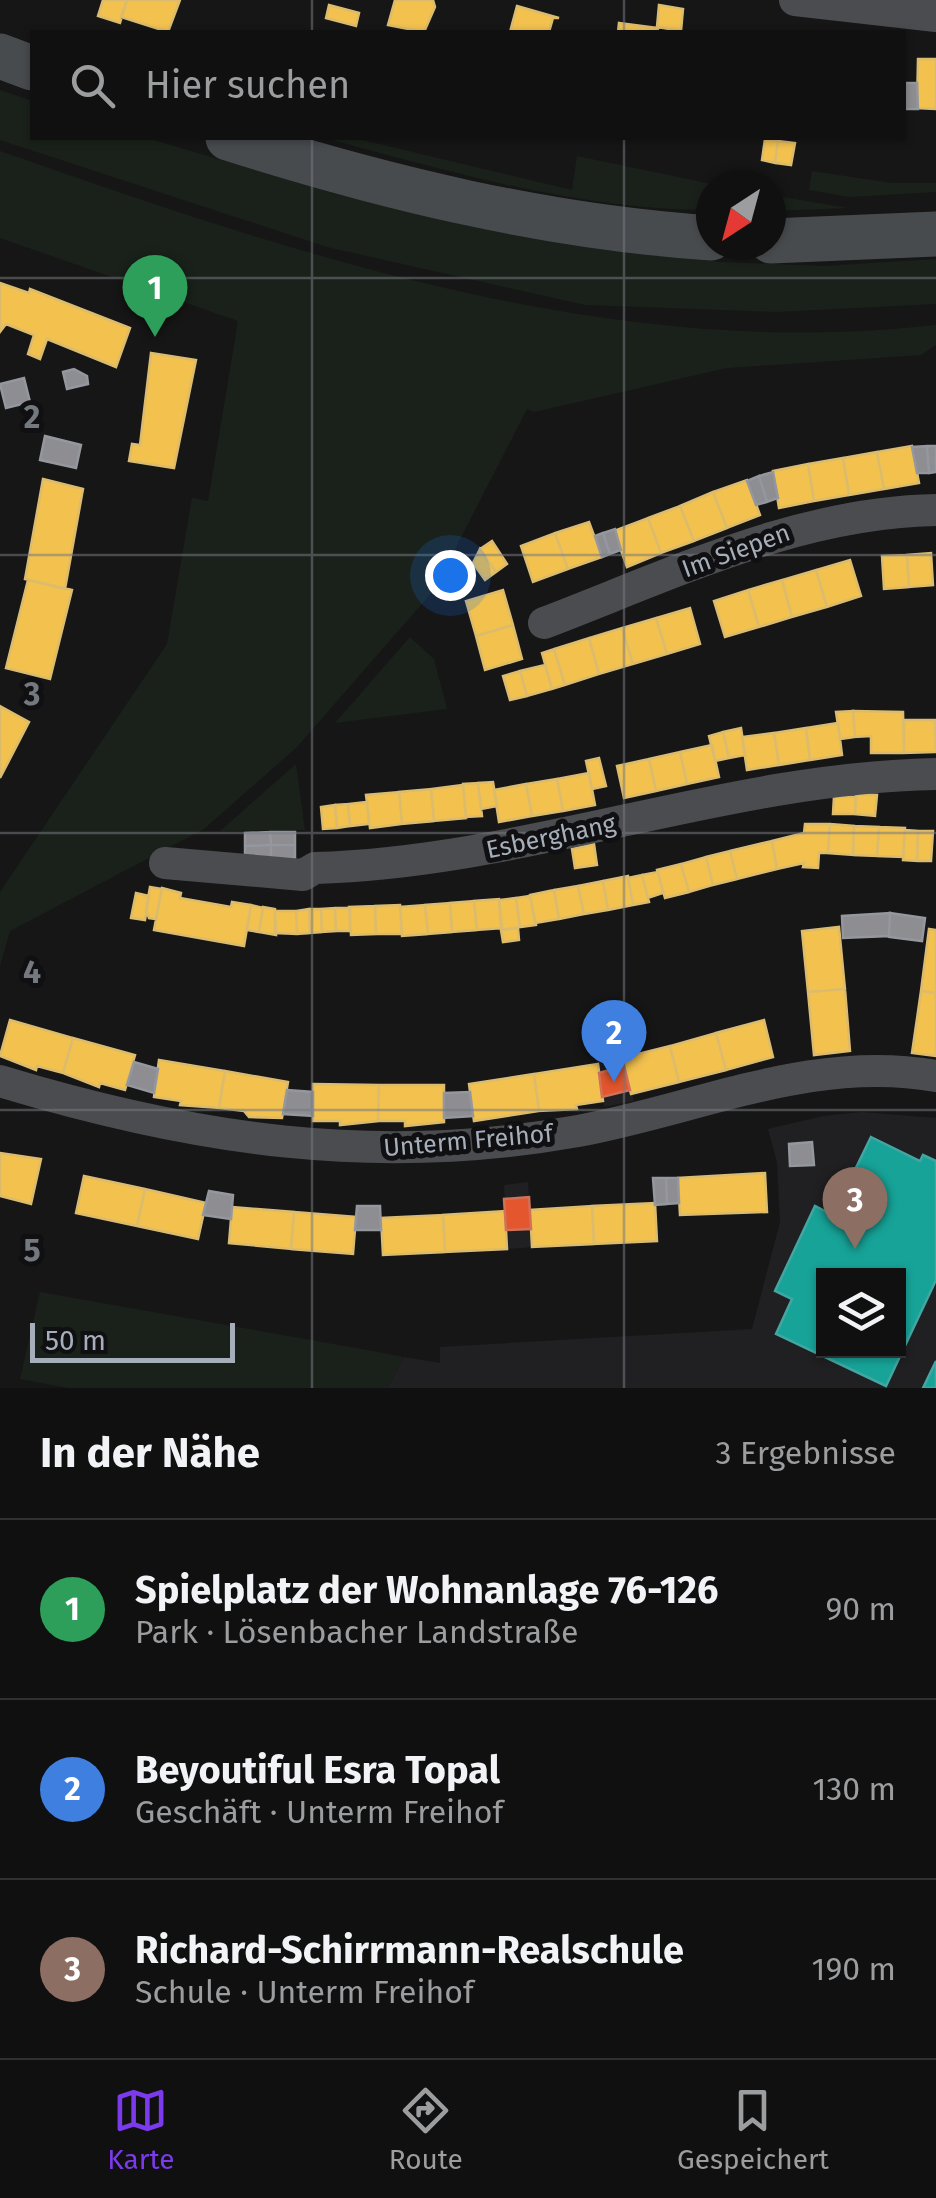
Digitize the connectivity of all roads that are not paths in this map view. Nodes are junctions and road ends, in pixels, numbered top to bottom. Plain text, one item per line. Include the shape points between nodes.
1 (794, 0) edge
2 (936, 16) edge
3 (0, 56) edge
4 (30, 67) edge
5 (235, 140) edge
6 (936, 234) edge
7 (696, 236) edge
8 (786, 240) edge
9 (936, 510) edge
10 (544, 623) dead end
11 (936, 774) edge
12 (165, 863) dead end
13 (936, 1076) edge
14 (0, 1081) edge

1 - 2 street
3 - 4 main road
5 - 7 main road via 510,212
6 - 8 main road
9 - 10 street, Im Siepen via 799,528
11 - 12 street, Esberghang via 809,782 469,855 315,868 303,875
13 - 14 street, Unterm Freihof via 879,1070 814,1074 576,1131 390,1149 227,1136

